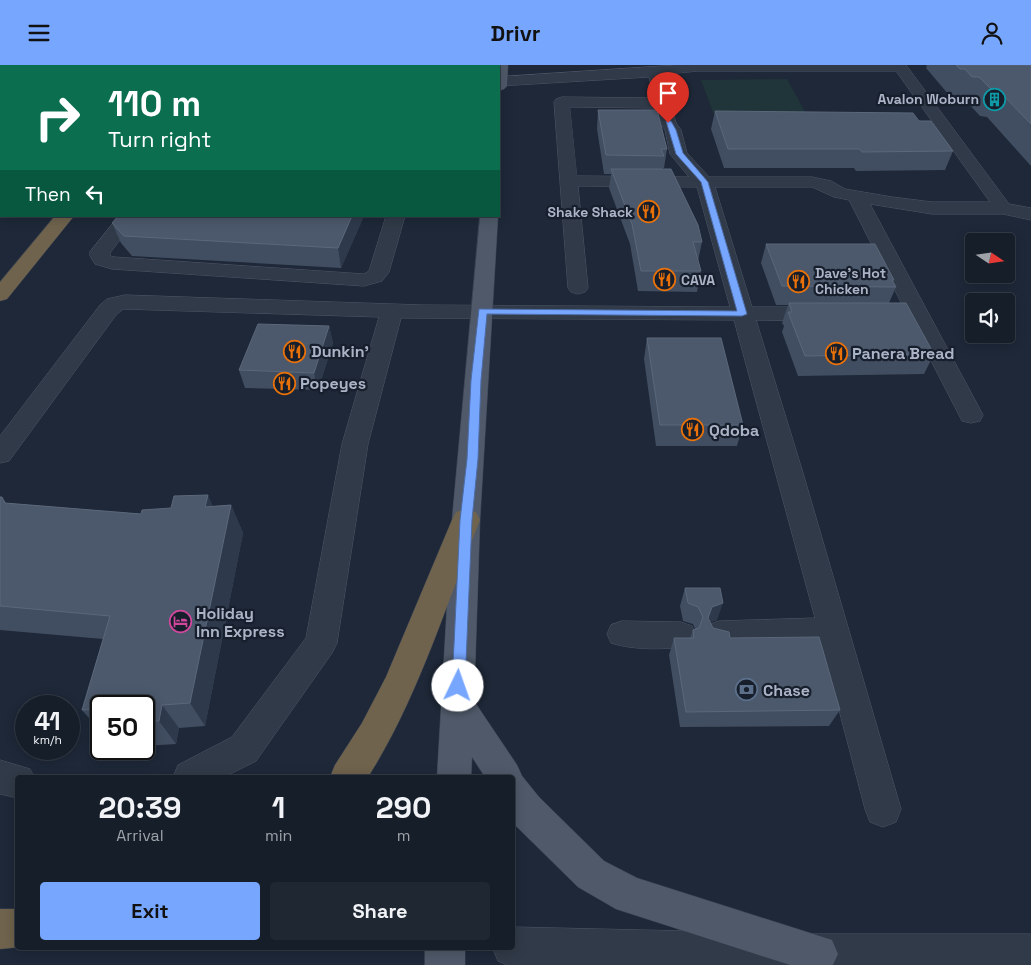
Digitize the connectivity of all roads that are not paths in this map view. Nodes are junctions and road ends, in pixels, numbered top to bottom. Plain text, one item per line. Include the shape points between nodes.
1 (900, 66) edge
2 (655, 72) junction
3 (500, 82) edge
4 (663, 103) junction
5 (569, 181) junction
6 (704, 182) junction
7 (857, 197) junction
8 (1003, 208) junction
9 (1031, 214) edge
10 (49, 217) edge
11 (64, 217) edge
12 (128, 217) edge
13 (396, 217) edge
14 (489, 217) edge
15 (0, 267) edge
16 (578, 288) dead end
17 (0, 295) edge
18 (392, 310) junction
19 (482, 311) junction
20 (742, 314) junction
21 (919, 315) junction
22 (971, 415) dead end
23 (0, 454) edge
24 (466, 520) junction
25 (834, 631) junction
26 (622, 634) dead end
27 (719, 634) edge
28 (681, 635) dead end
29 (458, 705) junction
30 (194, 775) edge
31 (348, 775) edge
32 (454, 775) edge
33 (504, 775) edge
34 (0, 777) edge
35 (15, 780) edge
36 (515, 794) edge
37 (882, 809) dead end
38 (0, 929) edge
39 (15, 929) edge
40 (515, 947) edge
41 (445, 950) edge
42 (1031, 953) edge
43 (818, 954) junction
44 (444, 965) edge

1 - 2 street via 698,67
1 - 8 street
2 - 3 street
2 - 4 street
4 - 5 street via 562,102
4 - 6 street via 679,154
5 - 6 street
5 - 16 street
6 - 7 street via 812,182
6 - 20 street
7 - 8 street via 932,208
7 - 21 street
8 - 9 street
10 - 15 highway
11 - 17 highway
12 - 13 street via 100,252 102,260 364,280 375,277 379,272
14 - 19 main road
18 - 19 street
18 - 23 street via 133,300 118,303 108,310
18 - 30 street via 355,445 321,643 244,749
19 - 20 street
19 - 24 main road
20 - 21 street
20 - 25 street
21 - 22 street
24 - 29 main road
24 - 31 highway via 383,718 372,741
25 - 27 street
25 - 37 street
26 - 28 street
29 - 32 main road
29 - 33 main road
34 - 35 street
36 - 43 main road via 526,810 590,874 630,895
38 - 39 highway
40 - 43 street
41 - 44 main road
42 - 43 street

